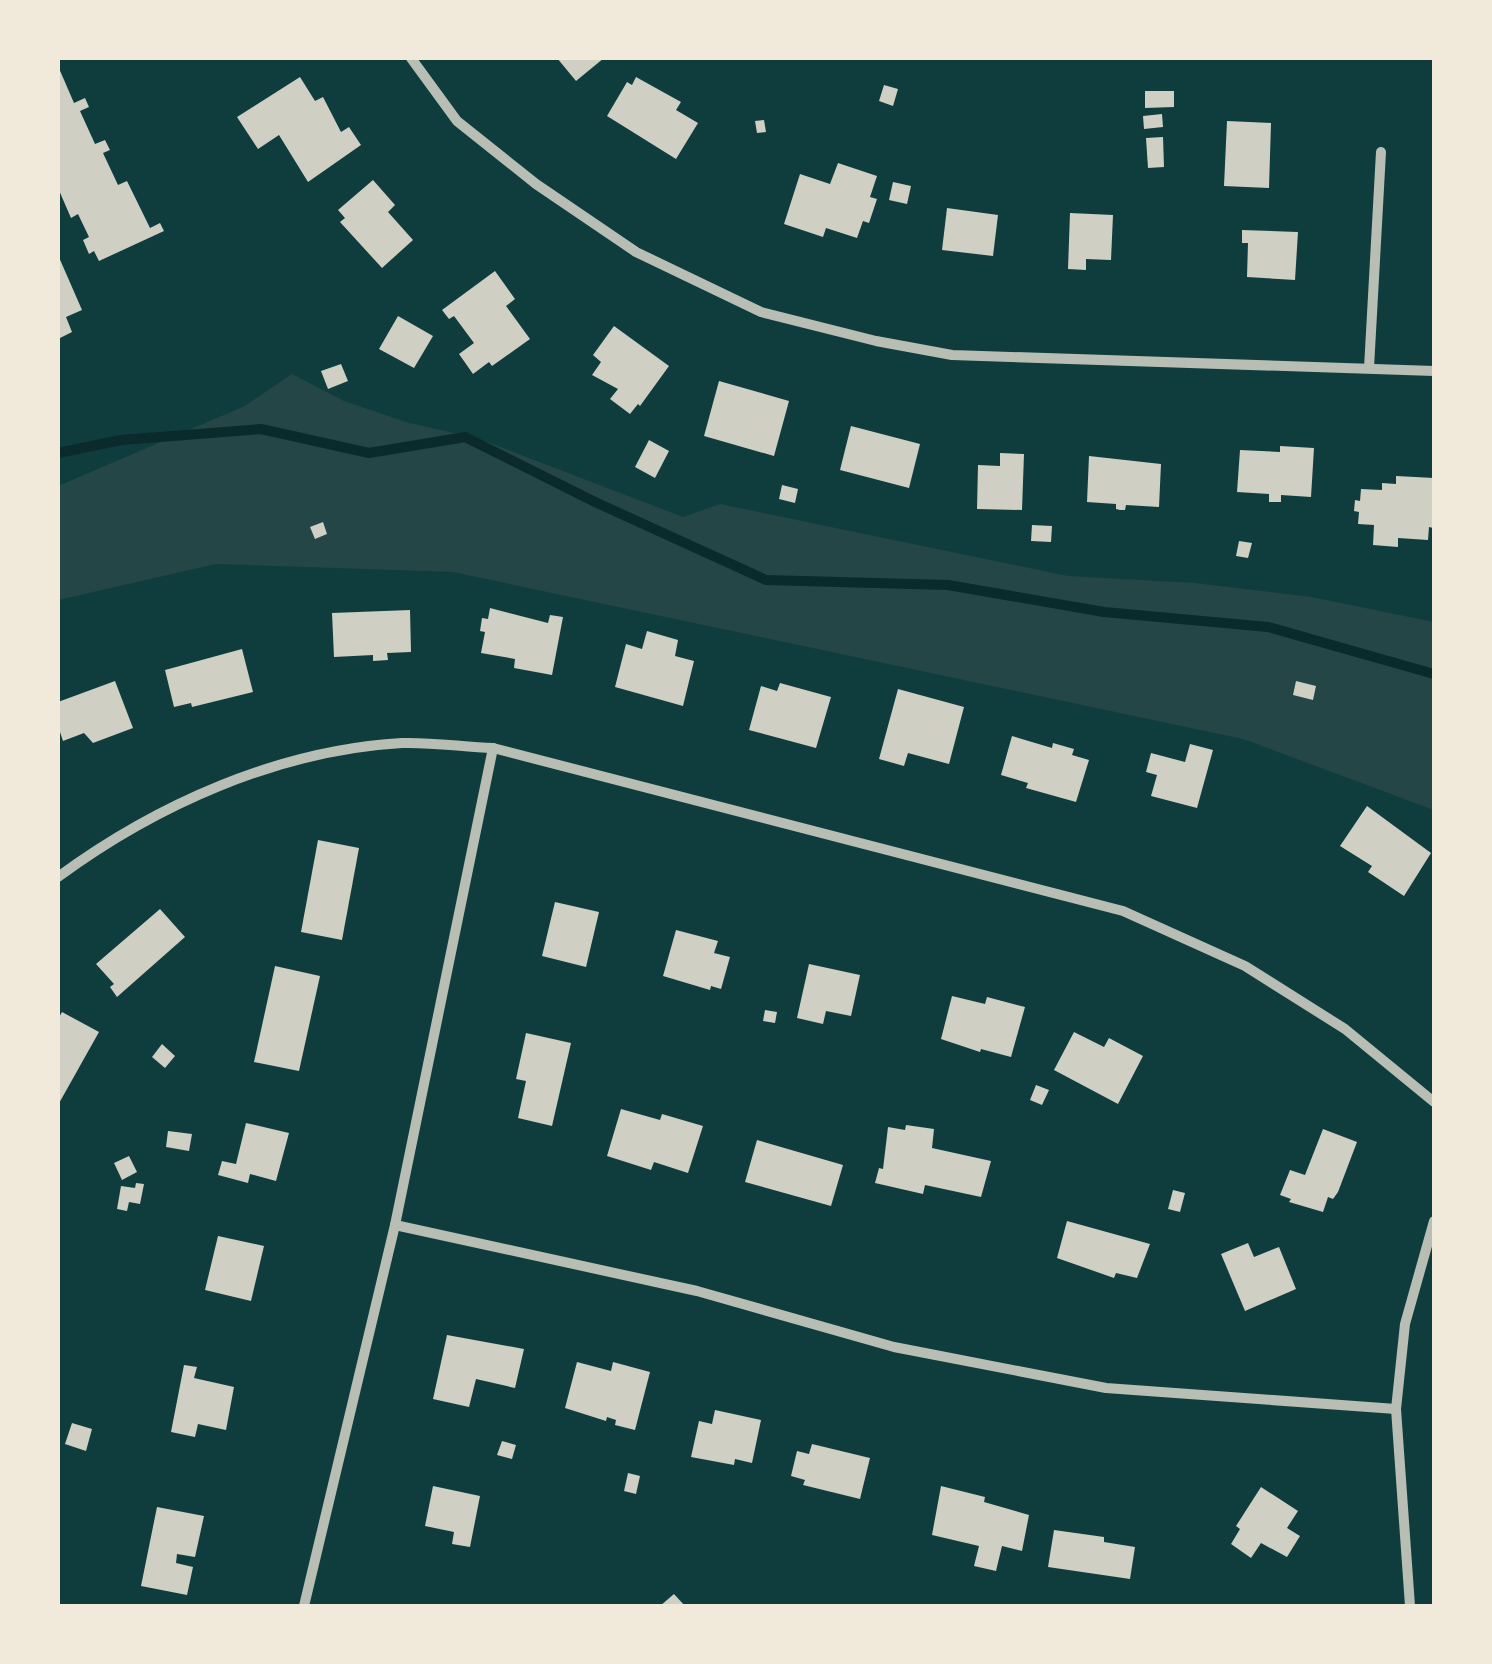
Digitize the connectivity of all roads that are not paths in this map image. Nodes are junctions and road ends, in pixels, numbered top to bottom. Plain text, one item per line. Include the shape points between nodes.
1 (411, 58) edge
2 (1381, 152) dead end
3 (1369, 368) junction
4 (1434, 372) edge
5 (494, 748) junction
6 (58, 878) edge
7 (1434, 1102) edge
8 (1434, 1221) edge
9 (394, 1225) junction
10 (1396, 1410) junction
11 (304, 1606) edge
12 (1410, 1606) edge

1 - 3 street via 457,122 536,184 636,252 761,312 952,355
2 - 3 street
3 - 4 street
5 - 6 street via 402,743 308,757 200,793 102,845
5 - 7 street via 1124,911 1245,966 1346,1029
5 - 9 street
8 - 10 street via 1405,1324
9 - 10 street via 697,1291 894,1347 1106,1388
9 - 11 street
10 - 12 street

